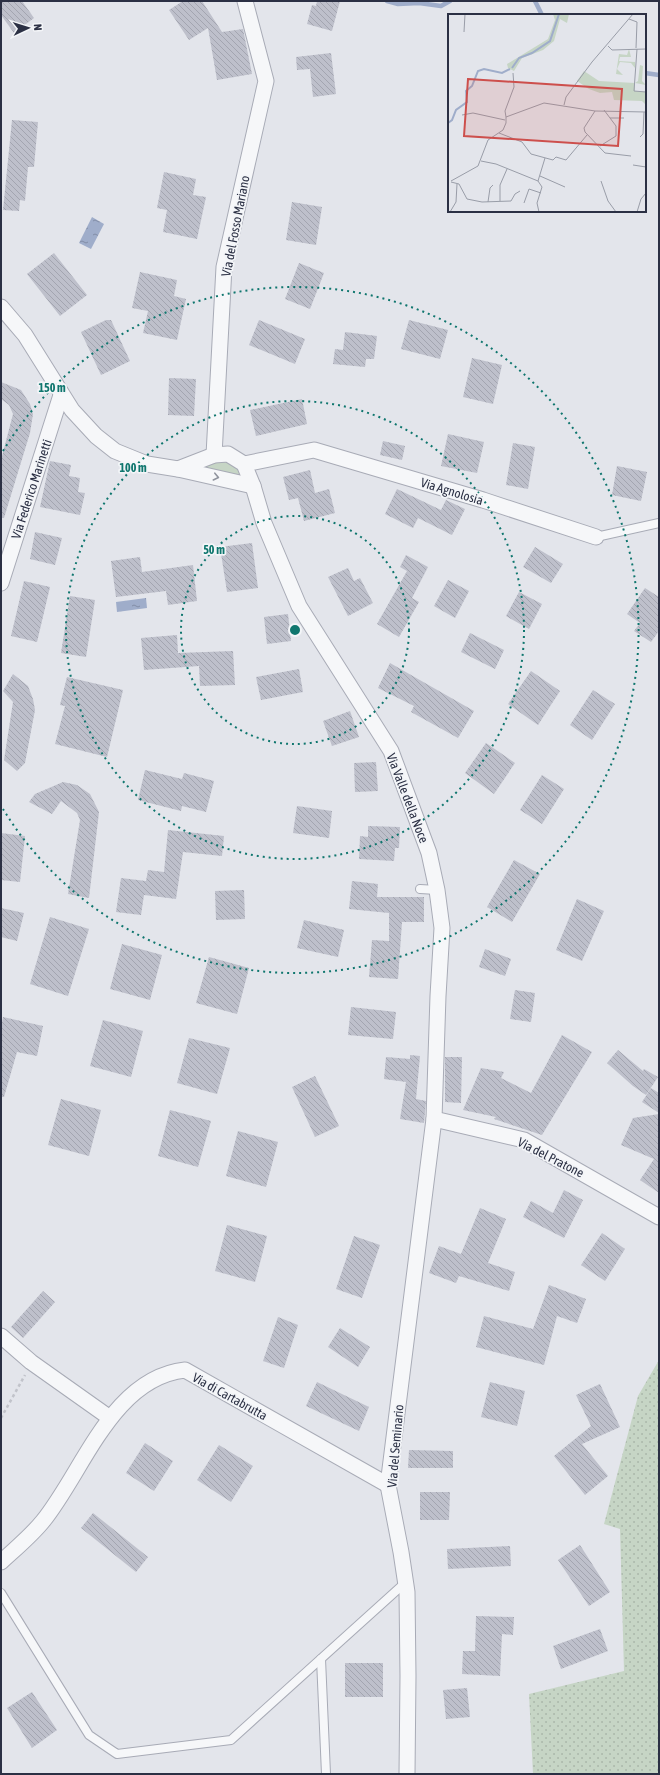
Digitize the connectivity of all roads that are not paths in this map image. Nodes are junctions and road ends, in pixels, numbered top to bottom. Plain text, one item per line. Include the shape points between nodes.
1 (245, 1) edge
2 (1, 307) edge
3 (61, 395) junction
4 (214, 455) junction
5 (244, 464) junction
6 (178, 469) junction
7 (253, 486) junction
8 (659, 523) edge
9 (596, 537) joint
10 (1, 582) edge
11 (420, 889) dead end
12 (438, 890) junction
13 (434, 1119) junction
14 (659, 1217) edge
15 (1, 1336) edge
16 (110, 1418) junction
17 (388, 1485) junction
18 (1, 1562) edge
19 (406, 1582) junction
20 (1, 1593) edge
21 (320, 1659) junction
22 (326, 1774) edge
23 (407, 1774) edge

1 - 4 street, Via del Fosso Mariano via 266,81 224,267
2 - 3 street via 25,335
3 - 6 street via 83,423 100,440 115,450 140,462
3 - 10 street, Via Federico Marinetti
4 - 5 street via 228,454
4 - 6 street
5 - 7 street, Via Valle della Noce
5 - 9 street, Via Agnolosia via 314,450 483,500
6 -> 7 street
7 - 12 street, Via Valle della Noce via 264,523 299,606 391,751 428,853
8 - 9 lane, Via Agnolosia
11 - 12 lane
12 - 13 street, Via Valle della Noce via 442,928
13 - 14 street, Via del Pratone via 524,1140
13 - 17 street, Via del Seminario
15 - 16 street via 31,1362
16 - 17 street, Via di Cartabrutta via 142,1386 169,1372 185,1370
16 - 18 street, Via di Cartabrutta via 43,1521
17 - 19 street, Via del Seminario
19 - 21 lane
19 - 23 street, Via del Seminario
20 - 21 lane via 89,1735 117,1754 231,1740
21 - 22 lane

